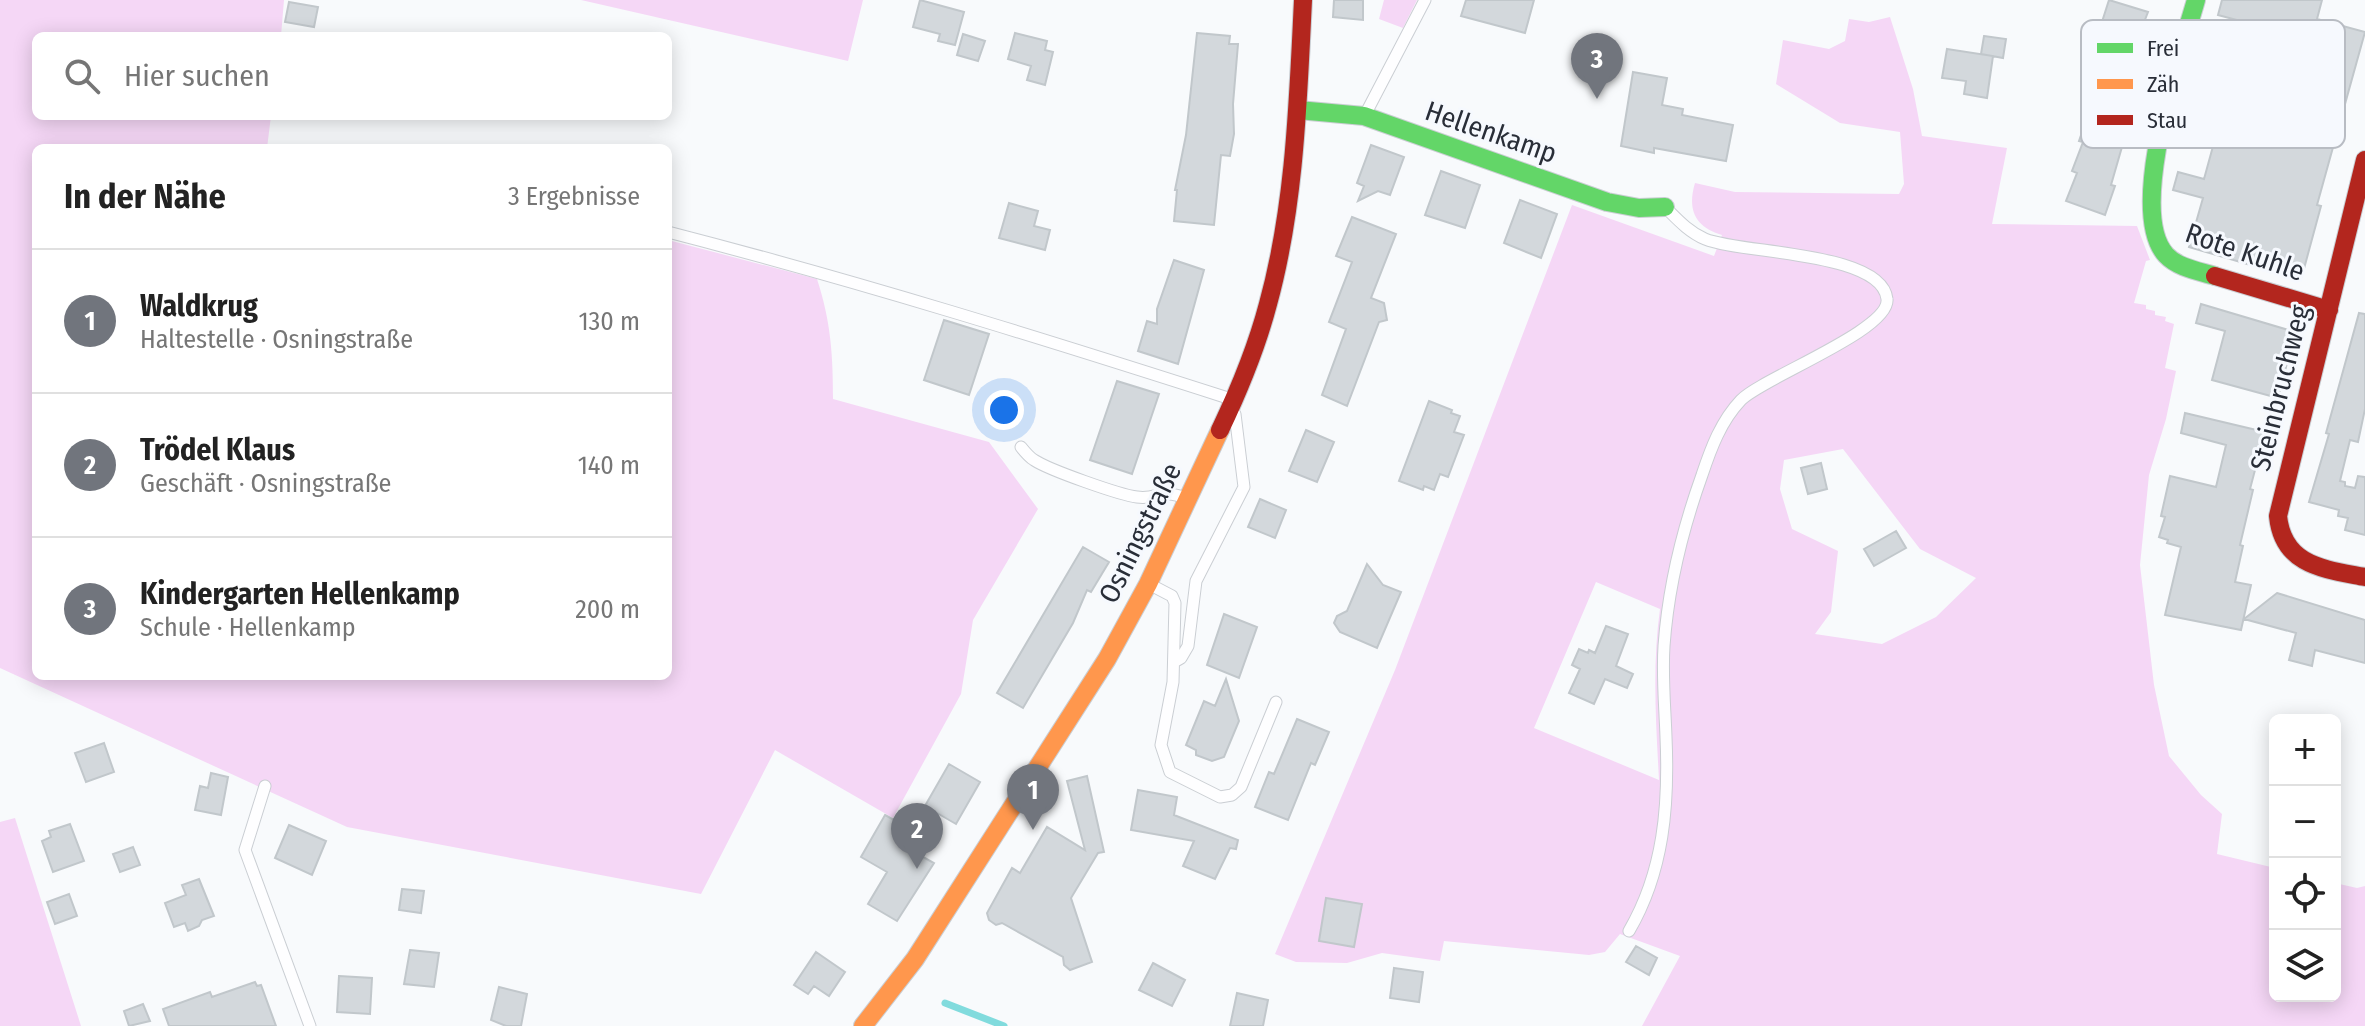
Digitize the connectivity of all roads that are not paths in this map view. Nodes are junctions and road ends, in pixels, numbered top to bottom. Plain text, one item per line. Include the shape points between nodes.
1 (1303, 0) edge
2 (1425, 0) edge
3 (2196, 0) edge
4 (2191, 20) edge
5 (1298, 110) junction
6 (1364, 116) junction
7 (2159, 148) edge
8 (2365, 160) edge
9 (1665, 207) joint
10 (672, 233) edge
11 (2329, 310) junction
12 (1234, 400) junction
13 (1021, 447) dead end
14 (1189, 499) junction
15 (2365, 577) edge
16 (1148, 584) junction
17 (1174, 662) junction
18 (1276, 702) dead end
19 (265, 786) dead end
20 (1629, 931) dead end
21 (310, 1026) edge
22 (863, 1026) edge

1 - 5 street, Osningstraße
2 - 6 lane
3 - 4 street, Rote Kuhle
5 - 6 street, Hellenkamp
5 - 12 street, Osningstraße via 1281,249 1268,305
6 - 9 street, Hellenkamp via 1607,202
7 - 11 street, Rote Kuhle via 2152,209 2156,239 2167,258
8 - 11 street, Steinbruchweg
9 - 20 lane via 1682,225 1721,244 1834,260 1868,274 1888,300 1885,310 1846,340 1743,398 1718,432 1684,535 1669,611 1661,841 1655,876
10 - 12 lane via 854,281
11 - 15 street, Steinbruchweg via 2278,519 2286,546 2308,565
12 - 14 street, Osningstraße
12 - 17 lane via 1244,487 1196,581 1188,646
13 - 14 lane via 1050,468 1126,494 1166,492
14 - 16 street, Osningstraße
16 - 17 lane via 1175,603
16 - 22 street, Osningstraße via 1085,694 915,959
17 - 18 lane via 1161,745 1164,760 1170,772 1220,797 1241,787
19 - 21 lane via 245,850

